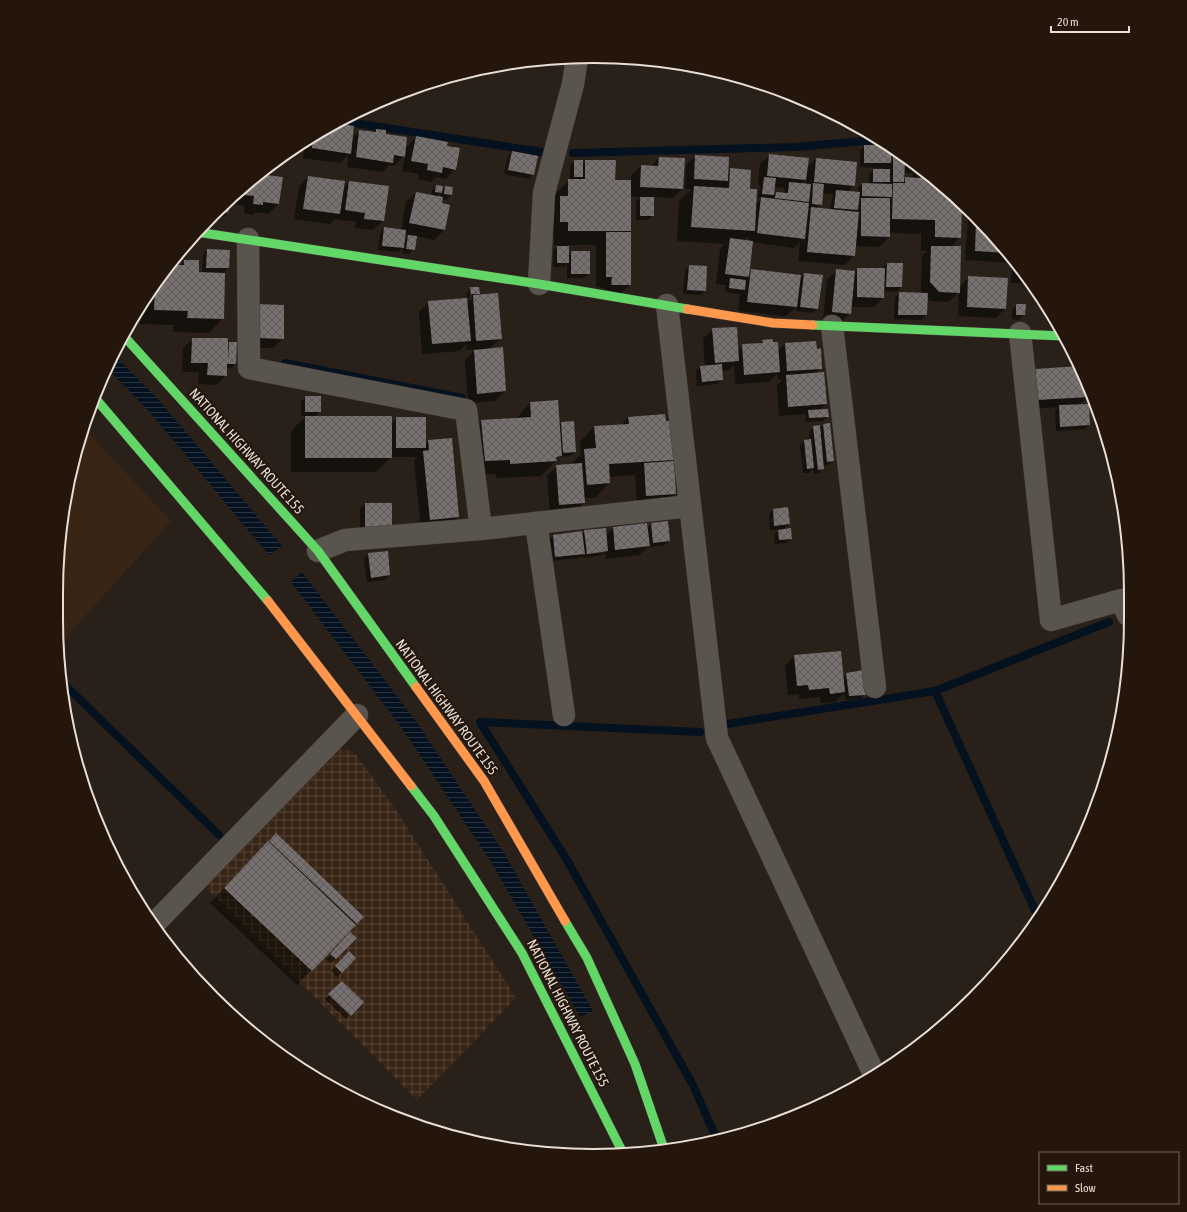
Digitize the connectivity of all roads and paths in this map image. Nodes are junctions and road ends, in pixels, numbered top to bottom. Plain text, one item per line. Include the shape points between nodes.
1 (576, 64) edge
2 (205, 233) edge
3 (248, 240) junction
4 (539, 284) junction
5 (667, 305) junction
6 (832, 326) junction
7 (1020, 333) junction
8 (1057, 336) edge
9 (128, 340) edge
10 (99, 402) edge
11 (690, 506) junction
12 (536, 523) junction
13 (481, 529) junction
14 (318, 551) junction
15 (1124, 606) edge
16 (875, 687) dead end
17 (357, 715) junction
18 (564, 715) dead end
19 (158, 920) edge
20 (872, 1070) edge
21 (662, 1144) edge
22 (621, 1148) edge

1 - 4 street via 544,193
2 - 3 main road
3 - 4 main road
3 - 13 street via 249,368 466,410
4 - 5 main road
5 - 6 main road via 773,323
5 - 11 street
6 - 7 main road
6 - 16 street
7 - 8 main road
7 - 15 street via 1051,620 1121,600
9 - 14 main road, NATIONAL HIGHWAY ROUTE 155
10 - 17 main road, NATIONAL HIGHWAY ROUTE 155 via 282,617
11 - 12 street
11 - 20 street via 717,738
12 - 13 street
12 - 18 street
13 - 14 street via 345,540
14 - 21 main road, NATIONAL HIGHWAY ROUTE 155 via 484,781 587,958 635,1064
17 - 19 street
17 - 22 main road, NATIONAL HIGHWAY ROUTE 155 via 434,816 522,953

